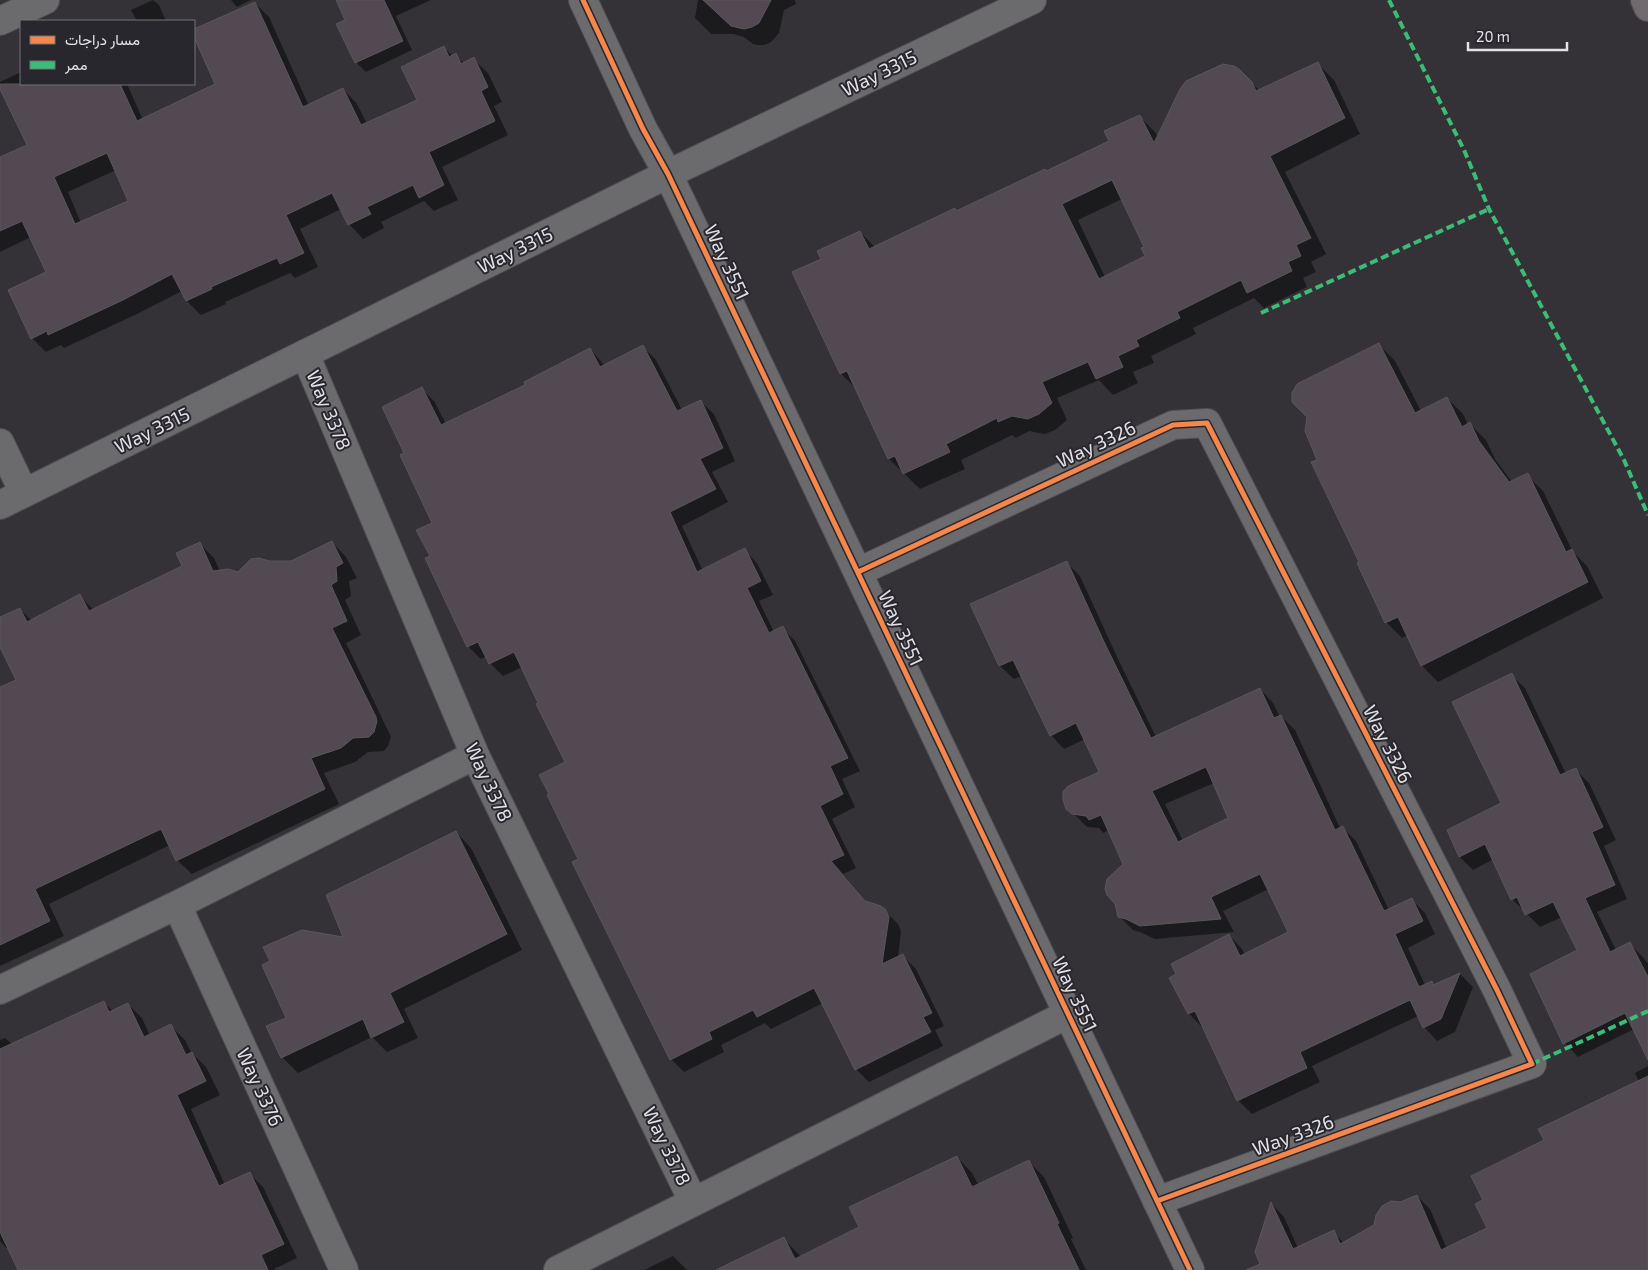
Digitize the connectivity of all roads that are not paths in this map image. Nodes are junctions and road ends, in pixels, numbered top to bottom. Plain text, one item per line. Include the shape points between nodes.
1 (45, 0) edge
2 (583, 0) edge
3 (1032, 0) edge
4 (1645, 0) edge
5 (1648, 7) edge
6 (0, 21) edge
7 (668, 174) junction
8 (306, 354) junction
9 (0, 443) edge
10 (24, 493) junction
11 (0, 505) edge
12 (858, 572) junction
13 (475, 755) junction
14 (177, 905) junction
15 (0, 990) edge
16 (1068, 1014) junction
17 (694, 1201) junction
18 (1157, 1201) junction
19 (344, 1270) edge
20 (558, 1270) edge
21 (1190, 1270) edge

1 - 6 street
2 - 7 street, Way 3551 via 643,129
3 - 7 street, Way 3315
4 - 5 main road
7 - 8 street, Way 3315
7 - 12 street, Way 3551
8 - 10 street, Way 3315
8 - 13 street, Way 3378
9 - 10 street
10 - 11 street, Way 3315
12 - 16 street, Way 3551
12 - 18 street, Way 3326 via 1173,425 1207,423 1532,1064
13 - 14 street
13 - 17 street, Way 3378
14 - 15 street
14 - 19 street, Way 3376
16 - 17 street, Way 3378
16 - 18 street, Way 3551
17 - 20 street, Way 3378
18 - 21 street, Way 3551

